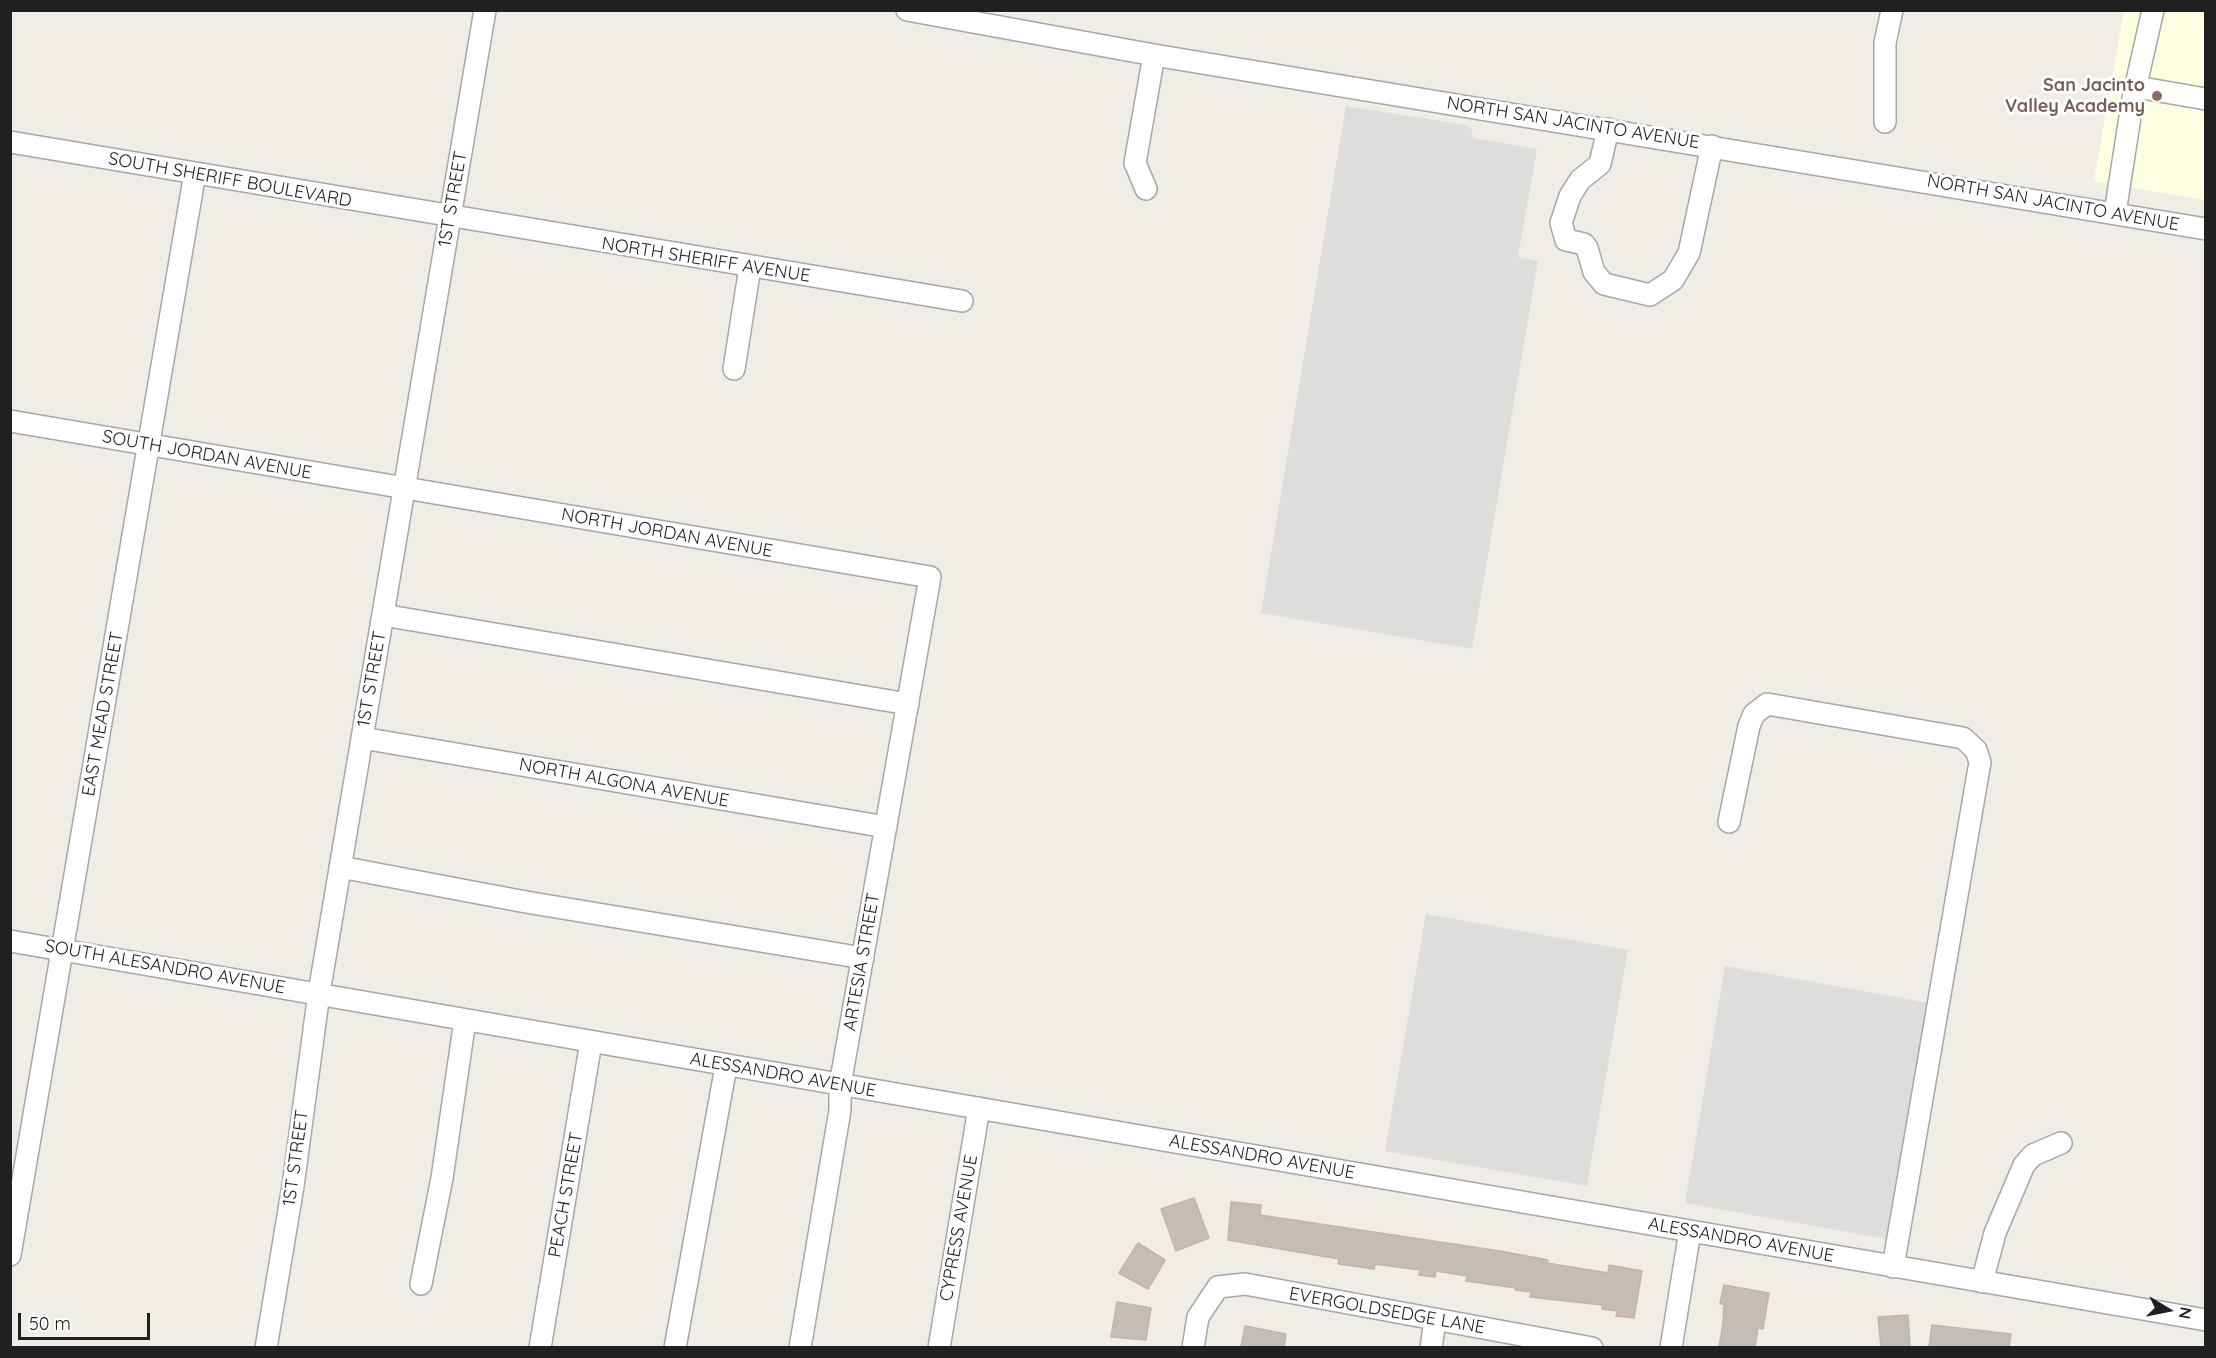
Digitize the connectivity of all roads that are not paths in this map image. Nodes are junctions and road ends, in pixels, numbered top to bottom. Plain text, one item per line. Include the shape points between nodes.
1 (485, 10) edge
2 (907, 10) edge
3 (1892, 10) edge
4 (2153, 10) edge
5 (945, 13) edge
6 (1155, 55) junction
7 (2136, 87) junction
8 (2205, 99) edge
9 (1885, 122) dead end
10 (1608, 129) junction
11 (10, 142) edge
12 (1712, 146) junction
13 (195, 173) junction
14 (1146, 189) dead end
15 (2115, 213) junction
16 (450, 217) junction
17 (2205, 229) edge
18 (750, 267) junction
19 (962, 301) dead end
20 (734, 369) dead end
21 (10, 421) edge
22 (148, 445) junction
23 (404, 488) junction
24 (930, 577) joint
25 (383, 615) junction
26 (908, 704) junction
27 (362, 738) junction
28 (1729, 822) dead end
29 (886, 827) junction
30 (340, 867) junction
31 (10, 941) edge
32 (62, 950) junction
33 (863, 958) junction
34 (319, 993) junction
35 (465, 1020) junction
36 (591, 1042) junction
37 (726, 1066) junction
38 (840, 1085) junction
39 (979, 1107) junction
40 (2061, 1143) dead end
41 (1690, 1232) junction
42 (10, 1255) edge
43 (1893, 1267) junction
44 (1982, 1282) junction
45 (421, 1284) dead end
46 (1435, 1320) junction
47 (2205, 1320) edge
48 (266, 1347) edge
49 (540, 1347) edge
50 (675, 1347) edge
51 (800, 1347) edge
52 (939, 1347) edge
53 (1193, 1347) edge
54 (1431, 1347) edge
55 (1592, 1347) edge
56 (1671, 1347) edge

1 - 16 street, 1ST STREET
2 - 5 street, NORTH SAN JACINTO AVENUE
3 - 9 street via 1886,43
4 - 7 street
5 - 6 street, NORTH SAN JACINTO AVENUE
6 - 10 street, NORTH SAN JACINTO AVENUE
6 - 14 street via 1136,163
7 - 8 street
7 - 15 street
10 - 12 street, NORTH SAN JACINTO AVENUE
10 - 12 street via 1600,164 1580,180 1561,223 1566,240 1587,248 1594,272 1604,284 1650,295 1673,280 1689,253
11 - 13 street, SOUTH SHERIFF BOULEVARD
12 - 15 street, NORTH SAN JACINTO AVENUE
13 - 16 street, SOUTH SHERIFF BOULEVARD
13 - 22 street, EAST MEAD STREET
15 - 17 street, NORTH SAN JACINTO AVENUE
16 - 18 street, NORTH SHERIFF AVENUE
16 - 23 street, 1ST STREET
18 - 19 street, NORTH SHERIFF AVENUE
18 - 20 street
21 - 22 street, SOUTH JORDAN AVENUE
22 - 23 street, SOUTH JORDAN AVENUE
22 - 32 street, EAST MEAD STREET
23 - 24 street, NORTH JORDAN AVENUE
23 - 25 street, 1ST STREET
24 - 26 street, ARTESIA STREET
25 - 26 street
25 - 27 street, 1ST STREET
26 - 29 street, ARTESIA STREET
27 - 29 street, NORTH ALGONA AVENUE
27 - 30 street, 1ST STREET
28 - 43 street via 1749,726 1754,714 1767,704 1963,738 1976,750 1980,762
29 - 33 street, ARTESIA STREET
30 - 33 street
30 - 34 street, 1ST STREET
31 - 32 street, SOUTH ALESANDRO AVENUE
32 - 34 street, SOUTH ALESANDRO AVENUE
32 - 42 street, EAST MEAD STREET
33 - 38 street, ARTESIA STREET
34 - 35 street, ALESSANDRO AVENUE
34 - 48 street, 1ST STREET
35 - 36 street, ALESSANDRO AVENUE
35 - 45 street via 442,1178
36 - 37 street, ALESSANDRO AVENUE
36 - 49 street, PEACH STREET
37 - 38 street, ALESSANDRO AVENUE
37 - 50 street
38 - 39 street, ALESSANDRO AVENUE
38 - 51 street, ARTESIA STREET via 840,1110
39 - 41 street, ALESSANDRO AVENUE
39 - 52 street, CYPRESS AVENUE
40 - 44 street via 2033,1155 2024,1165 1995,1233
41 - 43 street, ALESSANDRO AVENUE
41 - 56 street
43 - 44 street, ALESSANDRO AVENUE
44 - 47 street, ALESSANDRO AVENUE
46 - 53 street, EVERGOLDSEDGE LANE via 1245,1284 1218,1287 1198,1317
46 - 54 street
46 - 55 street, EVERGOLDSEDGE LANE

